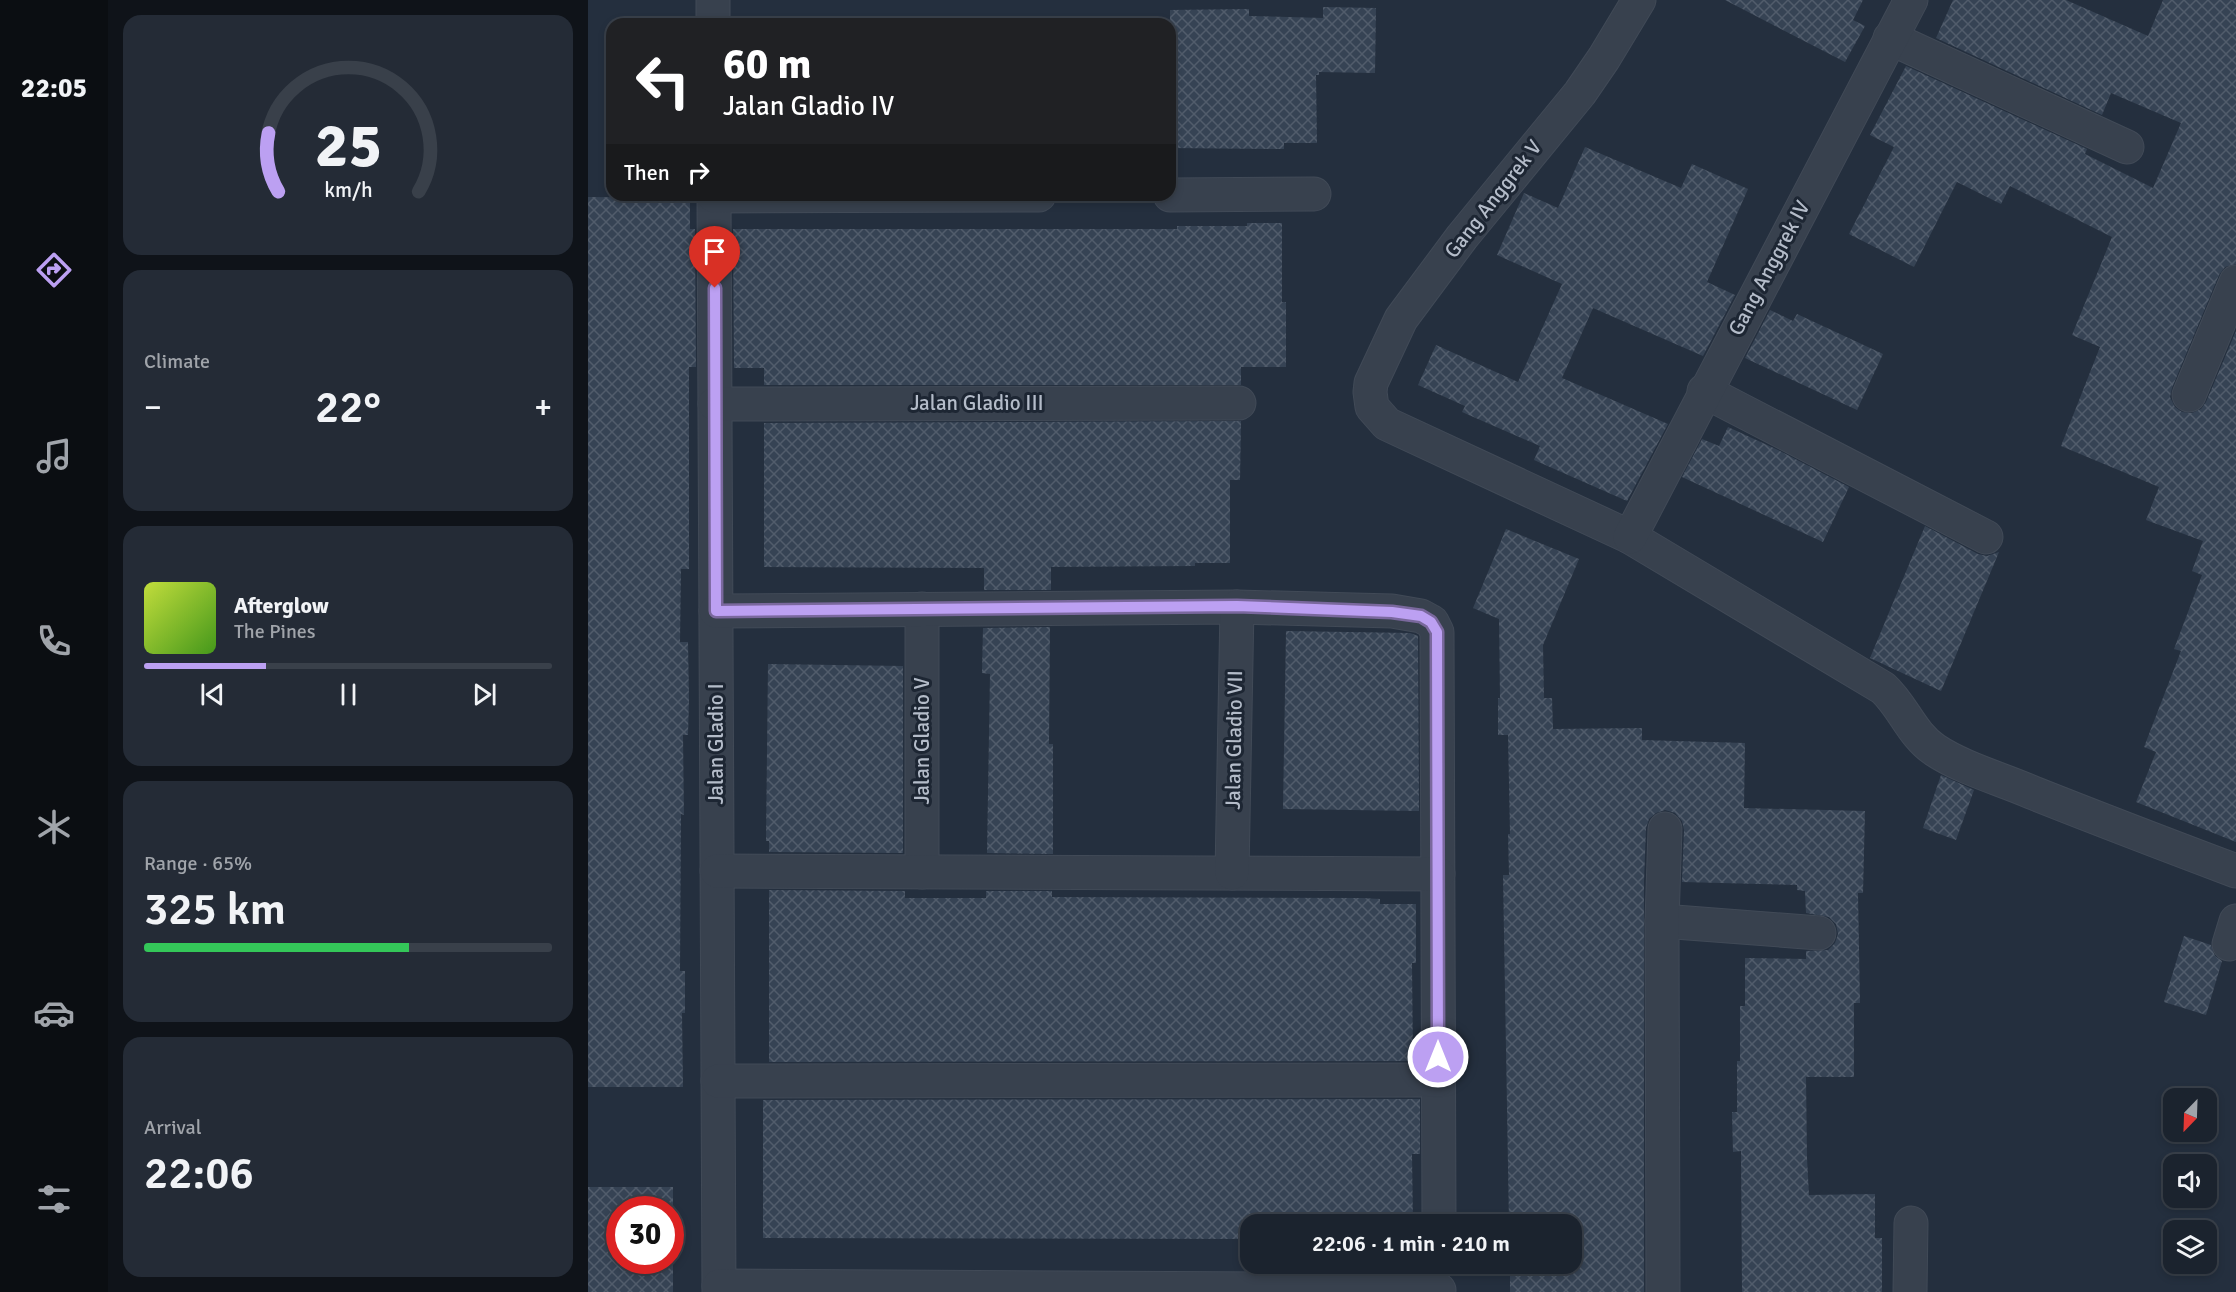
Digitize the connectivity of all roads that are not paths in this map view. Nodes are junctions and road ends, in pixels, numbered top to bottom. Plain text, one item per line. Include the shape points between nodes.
1 (713, 0) edge
2 (1639, 0) edge
3 (1911, 0) edge
4 (713, 18) edge
5 (1890, 38) junction
6 (2127, 147) dead end
7 (1314, 194) dead end
8 (1176, 195) edge
9 (714, 201) edge
10 (2236, 282) edge
11 (1704, 391) junction
12 (2189, 395) dead end
13 (1239, 403) dead end
14 (715, 404) junction
15 (1629, 537) junction
16 (1986, 537) dead end
17 (1237, 606) junction
18 (922, 609) junction
19 (716, 611) junction
20 (1665, 829) dead end
21 (717, 871) junction
22 (2236, 871) edge
23 (922, 872) junction
24 (1232, 873) junction
25 (1438, 874) junction
26 (1662, 921) junction
27 (1819, 933) dead end
28 (1438, 1080) junction
29 (718, 1081) junction
30 (1439, 1214) edge
31 (1911, 1223) dead end
32 (1439, 1282) edge
33 (719, 1289) edge
34 (1663, 1292) edge
35 (1910, 1292) edge

1 - 4 street
2 - 15 street, Gang Anggrek V via 1580,93 1462,237 1401,319 1371,383 1369,397 1372,407 1387,424
3 - 5 street, Gang Anggrek IV
5 - 6 street
5 - 11 street, Gang Anggrek IV
7 - 8 street
9 - 14 street, Jalan Gladio I
10 - 12 street
11 - 15 street, Gang Anggrek IV
11 - 16 street
13 - 14 street, Jalan Gladio III
14 - 19 street, Jalan Gladio I
15 - 22 street via 1883,688 1914,731 1934,750
17 - 18 street
17 - 24 street, Jalan Gladio VII
17 - 25 street via 1392,612 1421,616 1431,622 1437,632
18 - 19 street
18 - 23 street, Jalan Gladio V
19 - 21 street, Jalan Gladio I
20 - 26 street
21 - 23 street
21 - 29 street, Jalan Gladio I
23 - 24 street
24 - 25 street
25 - 28 street
26 - 27 street
26 - 34 street
28 - 29 street
28 - 30 street
29 - 33 street, Jalan Gladio I
31 - 35 street
32 - 33 street

